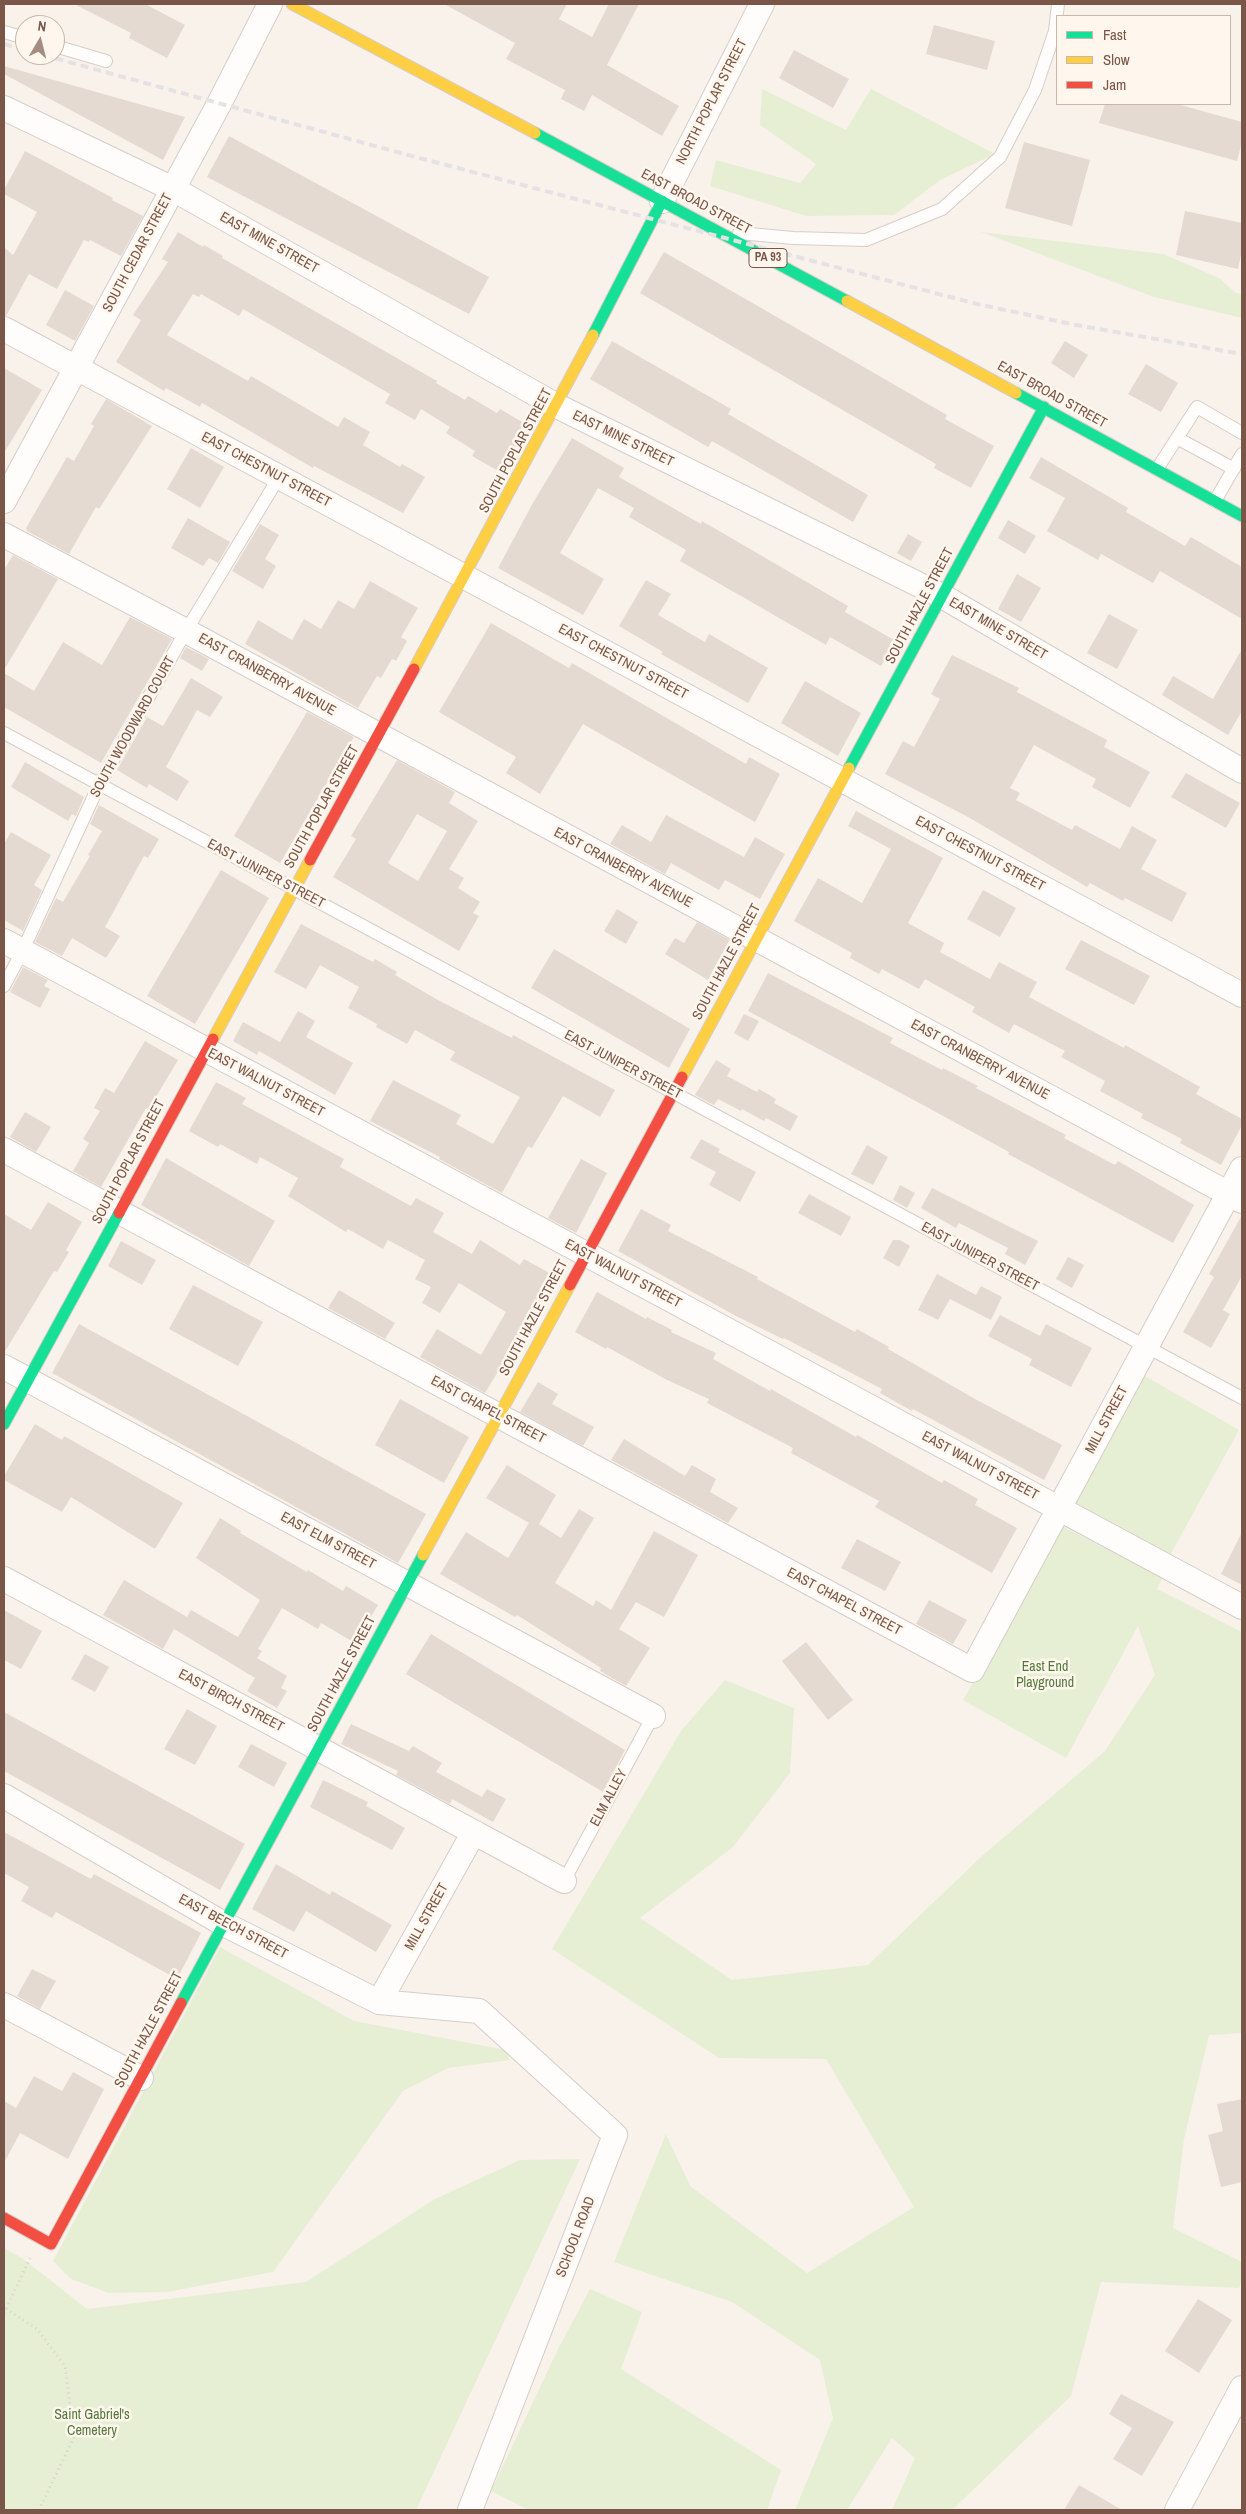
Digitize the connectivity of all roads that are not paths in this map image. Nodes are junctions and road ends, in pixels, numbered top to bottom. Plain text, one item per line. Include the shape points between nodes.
1 (270, 4) edge
2 (292, 4) edge
3 (760, 4) edge
4 (1056, 22) edge
5 (65, 49) edge
6 (106, 61) dead end
7 (4, 108) edge
8 (172, 189) junction
9 (662, 201) junction
10 (719, 231) junction
11 (4, 329) edge
12 (76, 368) junction
13 (557, 406) junction
14 (1044, 407) junction
15 (1242, 433) edge
16 (1177, 438) junction
17 (1242, 454) edge
18 (1234, 468) junction
19 (1157, 469) junction
20 (279, 477) junction
21 (4, 501) edge
22 (1215, 501) junction
23 (1242, 516) edge
24 (4, 535) edge
25 (464, 577) junction
26 (942, 596) junction
27 (186, 631) junction
28 (4, 733) edge
29 (378, 736) junction
30 (1242, 771) edge
31 (842, 780) junction
32 (99, 785) junction
33 (295, 889) junction
34 (756, 940) junction
35 (13, 946) edge
36 (4, 986) edge
37 (1242, 995) edge
38 (207, 1050) junction
39 (674, 1092) junction
40 (4, 1150) edge
41 (1242, 1170) edge
42 (1236, 1198) edge
43 (119, 1212) junction
44 (586, 1254) junction
45 (1146, 1346) junction
46 (4, 1366) edge
47 (28, 1380) junction
48 (1242, 1398) edge
49 (499, 1416) junction
50 (4, 1424) edge
51 (1059, 1508) junction
52 (4, 1579) edge
53 (408, 1584) junction
54 (1242, 1607) edge
55 (972, 1670) joint
56 (653, 1716) joint
57 (319, 1748) junction
58 (4, 1796) edge
59 (474, 1832) junction
60 (564, 1880) joint
61 (222, 1923) junction
62 (379, 2002) junction
63 (4, 2005) edge
64 (478, 2011) joint
65 (140, 2078) junction
66 (4, 2218) edge
67 (1242, 2388) edge
68 (470, 2510) edge
69 (1178, 2510) edge

1 - 8 street, SOUTH CEDAR STREET
2 - 9 main road, EAST BROAD STREET / PA 93
3 - 9 street, NORTH POPLAR STREET
4 - 10 lane via 1034,90 1000,157 942,209 866,240
5 - 6 lane
7 - 8 street, EAST MINE STREET
8 - 12 street, SOUTH CEDAR STREET
8 - 13 street, EAST MINE STREET
9 - 10 main road, EAST BROAD STREET / PA 93
9 - 13 main road, SOUTH POPLAR STREET
10 - 14 main road, EAST BROAD STREET / PA 93
11 - 12 street, EAST CHESTNUT STREET
12 - 20 street, EAST CHESTNUT STREET
12 - 21 street, SOUTH CEDAR STREET
13 - 25 main road, SOUTH POPLAR STREET
13 - 26 street, EAST MINE STREET
14 - 19 main road, EAST BROAD STREET / PA 93
14 - 26 main road, SOUTH HAZLE STREET
15 - 16 lane via 1197,407
16 - 18 lane
16 - 19 lane
17 - 18 lane
18 - 22 lane
19 - 22 main road, EAST BROAD STREET / PA 93
20 - 25 street, EAST CHESTNUT STREET
20 - 27 lane, SOUTH WOODWARD COURT
22 - 23 main road, EAST BROAD STREET / PA 93
24 - 27 street, EAST CRANBERRY AVENUE
25 - 29 main road, SOUTH POPLAR STREET
25 - 31 street, EAST CHESTNUT STREET
26 - 30 street, EAST MINE STREET
26 - 31 main road, SOUTH HAZLE STREET
27 - 29 street, EAST CRANBERRY AVENUE
27 - 32 lane, SOUTH WOODWARD COURT
28 - 32 lane, EAST JUNIPER STREET
29 - 33 main road, SOUTH POPLAR STREET
29 - 34 street, EAST CRANBERRY AVENUE
31 - 34 main road, SOUTH HAZLE STREET
31 - 37 street, EAST CHESTNUT STREET
32 - 33 lane, EAST JUNIPER STREET
32 - 35 lane, SOUTH WOODWARD COURT
33 - 38 main road, SOUTH POPLAR STREET
33 - 39 lane, EAST JUNIPER STREET
34 - 39 main road, SOUTH HAZLE STREET
34 - 42 street, EAST CRANBERRY AVENUE
35 - 36 lane, SOUTH WOODWARD COURT
35 - 38 street, EAST WALNUT STREET
38 - 43 main road, SOUTH POPLAR STREET
38 - 44 street, EAST WALNUT STREET
39 - 44 main road, SOUTH HAZLE STREET
39 - 45 lane, EAST JUNIPER STREET
40 - 43 street, EAST CHAPEL STREET
41 - 42 street, MILL STREET
42 - 45 street, MILL STREET
43 - 47 main road, SOUTH POPLAR STREET
43 - 49 street, EAST CHAPEL STREET
44 - 49 main road, SOUTH HAZLE STREET
44 - 51 street, EAST WALNUT STREET
45 - 48 lane, EAST JUNIPER STREET
45 - 51 street, MILL STREET
46 - 47 street, EAST ELM STREET
47 - 50 main road, SOUTH POPLAR STREET
47 - 53 street, EAST ELM STREET
49 - 53 main road, SOUTH HAZLE STREET
49 - 55 street, EAST CHAPEL STREET
51 - 54 street, EAST WALNUT STREET
51 - 55 street, MILL STREET
52 - 57 street, EAST BIRCH STREET
53 - 56 street, EAST ELM STREET
53 - 57 main road, SOUTH HAZLE STREET
56 - 60 lane, ELM ALLEY
57 - 59 street, EAST BIRCH STREET
57 - 61 main road, SOUTH HAZLE STREET
58 - 61 street, EAST BEECH STREET
59 - 60 street, EAST BIRCH STREET
59 - 62 street, MILL STREET
61 - 62 street, EAST BEECH STREET
61 - 65 main road, SOUTH HAZLE STREET
62 - 64 street, EAST BEECH STREET
63 - 65 street
64 - 68 street, SCHOOL ROAD via 615,2135
65 - 66 main road, SOUTH HAZLE STREET via 46,2241
67 - 69 street

